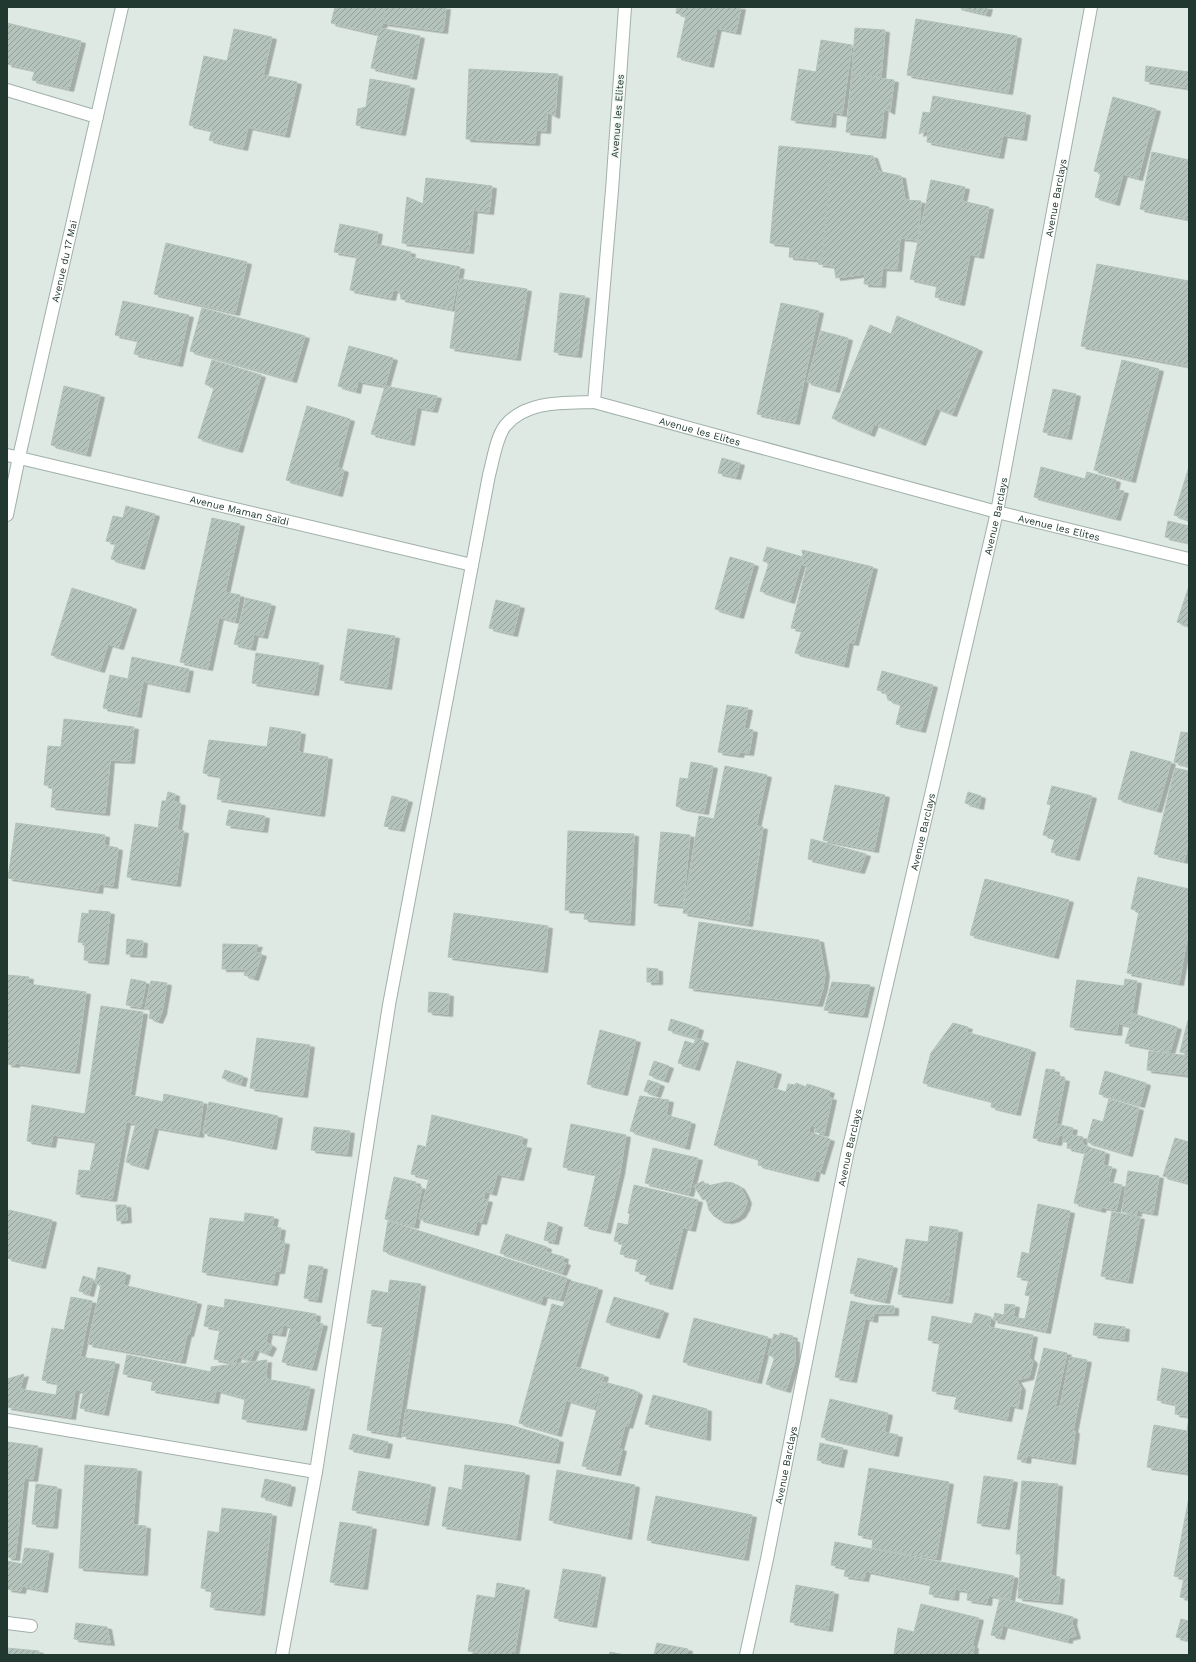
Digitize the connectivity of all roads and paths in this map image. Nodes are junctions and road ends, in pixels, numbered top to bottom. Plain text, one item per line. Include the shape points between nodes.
1 (122, 7) edge
2 (625, 7) edge
3 (1091, 7) edge
4 (7, 90) edge
5 (97, 117) junction
6 (594, 402) junction
7 (13, 456) edge
8 (997, 512) junction
9 (7, 515) edge
10 (1189, 559) edge
11 (472, 564) junction
12 (7, 1420) edge
13 (316, 1472) junction
14 (7, 1623) edge
15 (31, 1626) dead end
16 (282, 1655) edge
17 (746, 1655) edge

1 - 5 street, Avenue du 17 Mai
2 - 6 street, Avenue les Elites
3 - 8 street, Avenue Barclays
4 - 5 street
5 - 7 street, Avenue du 17 Mai
6 - 8 street, Avenue les Elites
6 - 11 street via 547,404 520,412 505,426 496,446 489,475
7 - 9 street, Avenue du 17 Mai
7 - 11 street, Avenue Maman Saïdi
8 - 10 street, Avenue les Elites
8 - 17 street, Avenue Barclays via 848,1155
11 - 13 street via 390,1005
12 - 13 street
13 - 16 street
14 - 15 street

